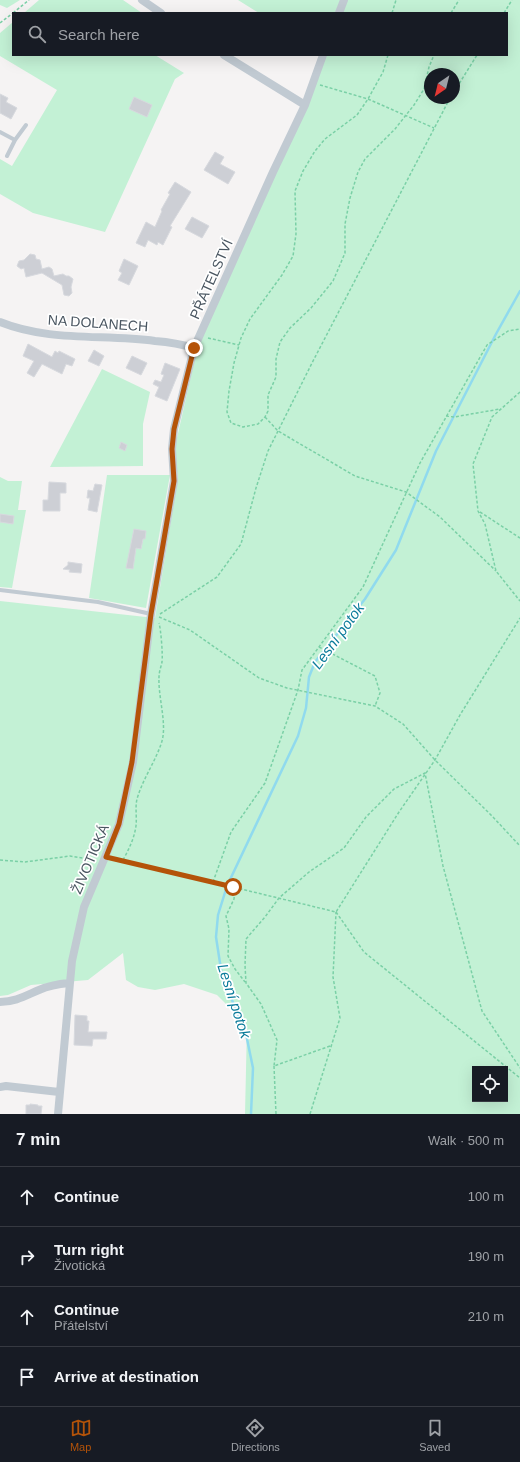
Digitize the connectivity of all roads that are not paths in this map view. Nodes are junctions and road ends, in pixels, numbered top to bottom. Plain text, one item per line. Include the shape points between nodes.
1 (142, 0) edge
2 (344, 0) edge
3 (160, 12) edge
4 (339, 12) edge
5 (226, 56) edge
6 (323, 56) edge
7 (305, 105) junction
8 (26, 125) dead end
9 (0, 132) edge
10 (15, 140) junction
11 (7, 156) dead end
12 (0, 322) edge
13 (194, 348) junction
14 (0, 590) edge
15 (154, 615) junction
16 (69, 983) junction
17 (0, 1002) edge
18 (0, 1087) edge
19 (59, 1092) junction
20 (58, 1114) edge

1 - 3 street
2 - 4 street
5 - 7 street
6 - 7 street, PŘÁTELSTVÍ
7 - 13 street, PŘÁTELSTVÍ
8 - 10 lane
9 - 10 lane
10 - 11 lane
12 - 13 street, NA DOLANECH via 55,335 135,338
13 - 15 street, PŘÁTELSTVÍ via 174,429 174,481
14 - 15 lane via 98,602
15 - 16 street, ŽIVOTICKÁ via 132,762 119,824 84,907
16 - 17 street via 54,985 9,1002
16 - 19 street, ŽIVOTICKÁ
18 - 19 street
19 - 20 street, ŽIVOTICKÁ

